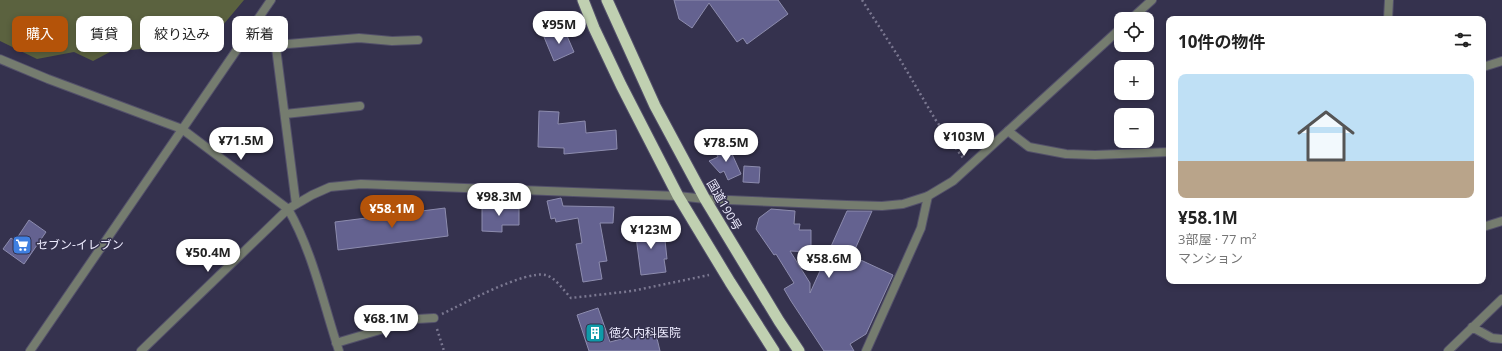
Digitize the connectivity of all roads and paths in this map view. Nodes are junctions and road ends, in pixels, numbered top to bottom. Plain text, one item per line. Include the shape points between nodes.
1 (271, 0) edge
2 (583, 0) edge
3 (607, 0) edge
4 (862, 0) edge
5 (1152, 0) edge
6 (1389, 0) edge
7 (1139, 12) edge
8 (261, 16) edge
9 (1388, 16) edge
10 (1114, 34) edge
11 (418, 40) dead end
12 (288, 44) edge
13 (236, 52) edge
14 (277, 52) edge
15 (0, 60) edge
16 (1502, 61) edge
17 (1486, 66) edge
18 (360, 106) dead end
19 (285, 114) junction
20 (182, 129) junction
21 (1008, 131) junction
22 (1166, 152) edge
23 (969, 166) junction
24 (678, 196) junction
25 (928, 196) junction
26 (705, 199) junction
27 (296, 204) junction
28 (288, 209) junction
29 (1502, 221) edge
30 (1486, 226) edge
31 (710, 275) dead end
32 (1502, 298) edge
33 (434, 318) junction
34 (1472, 327) junction
35 (1502, 338) edge
36 (338, 347) edge
37 (30, 351) edge
38 (142, 351) edge
39 (444, 351) edge
40 (774, 351) edge
41 (799, 351) edge
42 (866, 351) edge
43 (1448, 351) edge

1 - 8 street
2 - 24 highway via 621,85
3 - 26 highway, 国道190号 via 655,106
4 - 23 path via 935,119
5 - 7 street
6 - 9 street
10 - 21 street
11 - 12 street via 359,38
13 - 20 street
14 - 19 street
15 - 20 street
16 - 17 street
18 - 19 street
19 - 27 street
20 - 28 street
20 - 37 street
21 - 22 street via 1029,147 1060,153
21 - 23 street
23 - 25 street via 952,181
24 - 26 street
24 - 27 street via 361,184 330,187
24 - 40 highway
25 - 26 street via 903,204 882,206
25 - 42 street via 921,228
26 - 41 highway, 国道190号
27 - 28 street
28 - 36 street via 309,254
28 - 38 street
29 - 30 street
31 - 33 path via 632,291 571,298 553,279 538,274 507,283
32 - 34 street
33 - 36 street via 417,319
33 - 39 path
34 - 35 street via 1492,338
34 - 43 street

